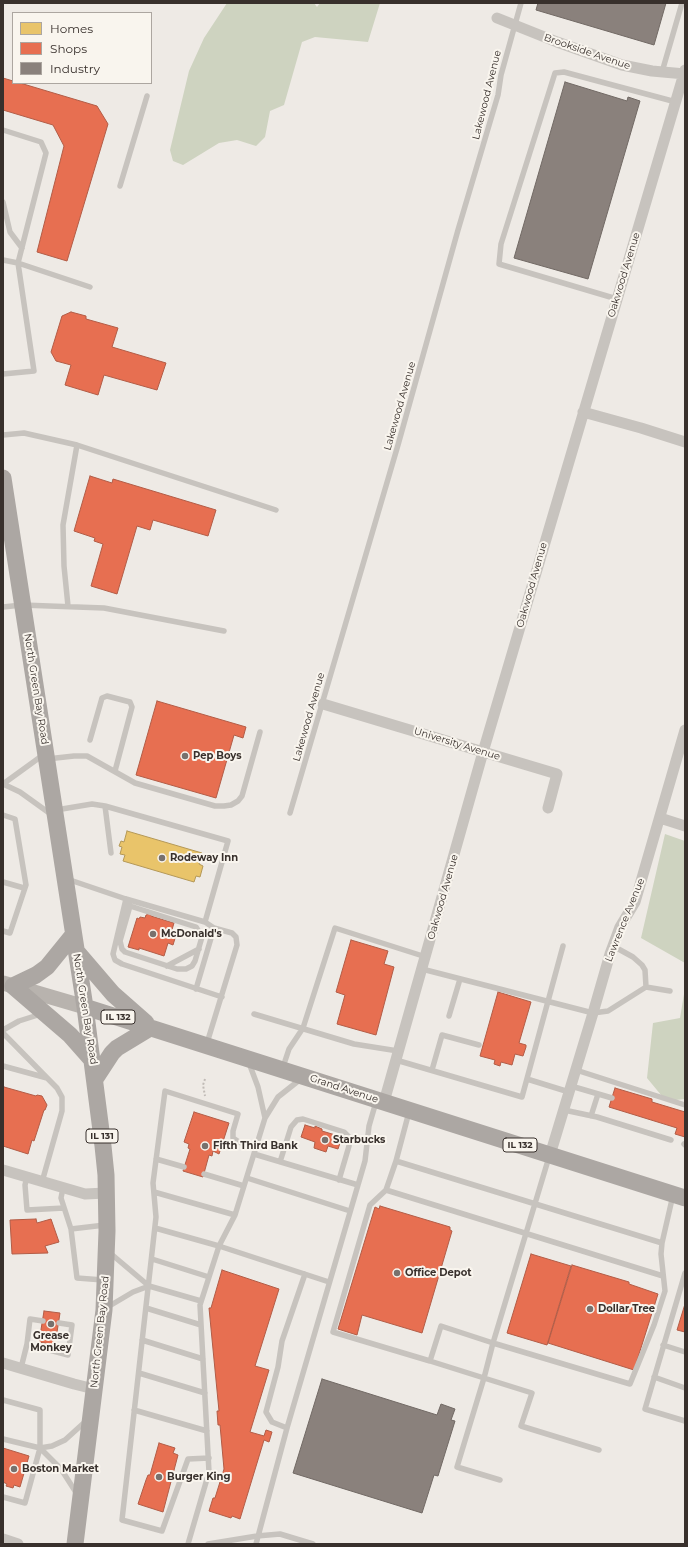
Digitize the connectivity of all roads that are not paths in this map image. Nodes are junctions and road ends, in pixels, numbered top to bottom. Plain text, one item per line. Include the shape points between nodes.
1 (521, 3) edge
2 (682, 3) edge
3 (497, 18) dead end
4 (515, 24) junction
5 (662, 72) junction
6 (685, 72) edge
7 (147, 96) dead end
8 (676, 102) junction
9 (3, 130) edge
10 (120, 186) dead end
11 (3, 202) edge
12 (22, 248) junction
13 (3, 260) edge
14 (18, 263) junction
15 (90, 287) dead end
16 (617, 299) junction
17 (3, 374) edge
18 (583, 412) junction
19 (3, 435) edge
20 (685, 442) edge
21 (77, 445) junction
22 (4, 487) edge
23 (276, 510) dead end
24 (22, 605) junction
25 (68, 606) junction
26 (3, 607) edge
27 (224, 631) dead end
28 (323, 704) junction
29 (685, 730) edge
30 (260, 732) dead end
31 (90, 740) dead end
32 (483, 752) junction
33 (47, 756) junction
34 (114, 771) junction
35 (3, 784) edge
36 (105, 806) junction
37 (548, 808) dead end
38 (290, 813) dead end
39 (55, 814) junction
40 (3, 815) edge
41 (660, 818) junction
42 (685, 826) edge
43 (111, 853) dead end
44 (65, 878) junction
45 (3, 882) edge
46 (24, 888) junction
47 (126, 899) junction
48 (130, 906) junction
49 (204, 922) junction
50 (214, 928) junction
51 (3, 931) edge
52 (74, 935) junction
53 (563, 946) dead end
54 (613, 946) junction
55 (199, 949) junction
56 (76, 952) junction
57 (426, 957) junction
58 (167, 966) junction
59 (422, 969) junction
60 (460, 979) junction
61 (8, 984) edge
62 (646, 987) junction
63 (196, 989) junction
64 (670, 991) dead end
65 (222, 997) junction
66 (548, 1001) junction
67 (85, 1007) junction
68 (44, 1013) junction
69 (593, 1013) junction
70 (254, 1014) dead end
71 (449, 1016) dead end
72 (150, 1028) junction
73 (303, 1028) junction
74 (3, 1031) edge
75 (207, 1045) junction
76 (479, 1045) dead end
77 (397, 1055) junction
78 (246, 1058) junction
79 (93, 1061) junction
80 (3, 1066) edge
81 (282, 1069) junction
82 (432, 1070) junction
83 (576, 1070) junction
84 (304, 1076) junction
85 (47, 1079) junction
86 (95, 1079) junction
87 (527, 1079) junction
88 (570, 1089) junction
89 (598, 1094) junction
90 (612, 1098) dead end
91 (380, 1101) junction
92 (685, 1105) edge
93 (410, 1110) junction
94 (564, 1110) junction
95 (591, 1116) junction
96 (265, 1118) junction
97 (671, 1140) dead end
98 (256, 1147) junction
99 (254, 1154) junction
100 (550, 1155) junction
101 (156, 1159) junction
102 (396, 1161) junction
103 (280, 1162) junction
104 (184, 1168) dead end
105 (3, 1170) edge
106 (204, 1174) dead end
107 (27, 1177) junction
108 (247, 1178) junction
109 (339, 1180) junction
110 (42, 1182) junction
111 (358, 1185) junction
112 (244, 1186) junction
113 (63, 1188) junction
114 (386, 1190) junction
115 (154, 1192) junction
116 (106, 1193) junction
117 (679, 1196) edge
118 (536, 1203) junction
119 (64, 1208) junction
120 (350, 1211) junction
121 (235, 1215) junction
122 (107, 1225) junction
123 (155, 1228) junction
124 (71, 1230) junction
125 (527, 1232) junction
126 (662, 1243) junction
127 (219, 1246) junction
128 (107, 1251) junction
129 (152, 1259) junction
130 (685, 1273) edge
131 (305, 1274) junction
132 (663, 1276) junction
133 (209, 1277) junction
134 (106, 1280) junction
135 (329, 1282) junction
136 (148, 1286) junction
137 (201, 1301) junction
138 (146, 1308) junction
139 (104, 1310) junction
140 (43, 1321) dead end
141 (59, 1323) dead end
142 (201, 1325) junction
143 (142, 1340) junction
144 (494, 1342) junction
145 (27, 1344) junction
146 (663, 1345) junction
147 (685, 1352) edge
148 (203, 1359) junction
149 (430, 1361) junction
150 (3, 1362) edge
151 (20, 1368) junction
152 (139, 1373) junction
153 (654, 1377) junction
154 (484, 1378) junction
155 (685, 1388) edge
156 (94, 1389) junction
157 (205, 1393) junction
158 (3, 1400) edge
159 (134, 1410) junction
160 (90, 1417) junction
161 (685, 1421) edge
162 (287, 1428) junction
163 (207, 1431) junction
164 (3, 1438) edge
165 (40, 1448) junction
166 (599, 1450) dead end
167 (209, 1458) junction
168 (500, 1480) dead end
169 (3, 1497) edge
170 (80, 1500) junction
171 (257, 1536) junction
172 (290, 1537) junction
173 (3, 1539) edge
174 (220, 1543) edge
175 (18, 1544) edge
176 (75, 1544) edge
177 (188, 1544) edge
178 (208, 1544) edge
179 (256, 1544) edge
180 (289, 1544) edge
181 (313, 1544) edge

1 - 4 lane, Lakewood Avenue
2 - 5 lane
3 - 4 street, Brookside Avenue
4 - 5 street, Brookside Avenue via 622,65
4 - 28 lane, Lakewood Avenue via 498,95
5 - 6 street, Brookside Avenue
6 - 8 street, Oakwood Avenue
7 - 10 lane
8 - 16 street, Oakwood Avenue
8 - 16 lane via 564,72 555,72 501,244 500,264
9 - 12 lane via 41,142 46,153
11 - 12 lane via 10,232
12 - 14 lane
13 - 14 lane
14 - 15 lane
14 - 17 lane via 34,371
16 - 18 street, Oakwood Avenue
18 - 20 street
18 - 32 street, Oakwood Avenue
19 - 21 lane via 24,433
21 - 23 lane
21 - 25 lane via 63,525
22 - 24 main road, North Green Bay Road
24 - 25 lane
24 - 26 lane
24 - 33 main road, North Green Bay Road
25 - 27 lane via 104,608
28 - 32 street, University Avenue
28 - 38 lane, Lakewood Avenue
29 - 41 street, Lawrence Avenue
30 - 34 lane via 242,796 231,805 215,806 135,782
31 - 34 lane via 104,696 130,702 132,707
32 - 37 street, University Avenue via 557,774
32 - 57 street, Oakwood Avenue
33 - 34 lane via 87,756
33 - 35 lane
33 - 39 main road, North Green Bay Road
35 - 39 lane
36 - 39 lane via 92,804
36 - 43 lane
36 - 49 lane via 228,841
39 - 44 main road, North Green Bay Road
40 - 46 lane via 15,819 26,884
41 - 42 street
41 - 54 street, Lawrence Avenue via 635,902 620,927
44 - 47 lane
44 - 52 main road, North Green Bay Road
45 - 46 lane
46 - 51 lane via 10,933
47 - 48 lane
47 - 49 lane
47 - 63 lane via 113,954 115,960
48 - 55 lane via 196,928 202,937
48 - 58 lane via 120,941 122,949
49 - 50 lane
50 - 63 lane
50 - 65 lane via 232,933 238,940
52 - 56 main road, North Green Bay Road
52 - 61 main road via 36,975
53 - 66 lane
54 - 62 lane via 634,957 642,965 645,970
54 - 69 street, Lawrence Avenue
55 - 58 lane
55 - 58 lane via 192,966 177,969
56 - 67 main road, North Green Bay Road
56 - 72 main road via 113,994
57 - 59 street, Oakwood Avenue
57 - 73 lane via 335,928
59 - 60 lane
59 - 77 street, Oakwood Avenue
60 - 66 lane
60 - 71 lane
61 - 67 main road, Grand Avenue
61 - 68 main road
62 - 64 lane
62 - 69 lane via 608,1011
63 - 65 lane
65 - 75 lane
66 - 69 lane
66 - 87 lane
67 - 72 main road, Grand Avenue / IL 132
67 - 79 main road, North Green Bay Road / IL 131
68 - 74 lane via 19,1021
68 - 79 main road via 70,1035
69 - 83 street, Lawrence Avenue
70 - 73 lane
72 - 75 main road, Grand Avenue / IL 132
72 - 86 main road via 117,1048
73 - 77 lane
73 - 81 lane via 289,1049
74 - 85 lane
75 - 78 main road, Grand Avenue / IL 132
76 - 82 lane via 442,1035
77 - 82 lane
77 - 91 street, Oakwood Avenue
78 - 81 main road, Grand Avenue / IL 132
78 - 96 lane via 258,1087
79 - 86 main road, North Green Bay Road / IL 131
80 - 85 lane
81 - 84 main road, Grand Avenue / IL 132
82 - 87 lane via 522,1097
83 - 88 street, Lawrence Avenue
83 - 92 lane
84 - 91 main road, Grand Avenue / IL 132
84 - 96 lane via 278,1097
85 - 110 lane via 62,1097 62,1111
86 - 116 main road, North Green Bay Road / IL 131 via 104,1146
87 - 88 lane
88 - 89 lane
88 - 94 street, Lawrence Avenue
89 - 90 lane
89 - 95 lane
91 - 93 main road, Grand Avenue / IL 132
91 - 111 lane via 369,1126 365,1161
93 - 100 main road, Grand Avenue / IL 132
93 - 102 lane
94 - 95 lane
94 - 100 street, Lawrence Avenue
95 - 97 lane
96 - 98 lane
98 - 99 lane
98 - 101 lane via 233,1138 238,1114 165,1091
99 - 103 lane
99 - 108 lane
100 - 117 main road, Grand Avenue / IL 132
100 - 118 lane
101 - 104 lane
101 - 115 lane
102 - 114 lane
102 - 118 lane
103 - 109 lane
103 - 109 lane via 291,1127 297,1120 303,1119 344,1132 349,1137 349,1146
105 - 107 street
106 - 112 lane
107 - 110 street
107 - 119 lane via 27,1210
108 - 112 lane
108 - 120 lane
109 - 111 lane
110 - 113 street
111 - 120 lane
112 - 121 lane
113 - 116 street via 85,1194
113 - 119 lane via 61,1198
114 - 125 lane
114 - 149 lane via 370,1204 333,1332
115 - 121 lane
115 - 123 lane
116 - 122 main road, North Green Bay Road / IL 131
117 - 126 lane
118 - 125 lane
118 - 126 lane
119 - 124 lane
120 - 135 lane
121 - 127 lane
122 - 124 lane
122 - 128 main road, North Green Bay Road / IL 131
123 - 127 lane
123 - 129 lane
124 - 134 lane via 77,1278
125 - 132 lane
125 - 144 lane
126 - 132 lane
127 - 131 lane
127 - 133 lane
128 - 134 main road, North Green Bay Road / IL 131
128 - 136 lane
129 - 133 lane
129 - 136 lane
130 - 146 lane
131 - 135 lane
131 - 162 lane via 282,1341 266,1412 272,1422
132 - 144 lane via 665,1291 630,1384
133 - 137 lane
134 - 139 main road, North Green Bay Road / IL 131
135 - 162 lane
136 - 137 lane
136 - 138 lane
136 - 139 lane
137 - 142 lane
138 - 142 lane
138 - 143 lane
139 - 156 main road, North Green Bay Road / IL 131
140 - 145 lane via 30,1319
141 - 145 lane via 72,1325 68,1355
142 - 148 lane
143 - 148 lane
143 - 152 lane
144 - 149 lane via 441,1326
144 - 154 lane
145 - 151 lane
146 - 147 lane
146 - 153 lane
148 - 157 lane
149 - 154 lane
150 - 151 street
151 - 156 street
152 - 157 lane
152 - 159 lane
153 - 155 lane
153 - 161 lane via 645,1409
154 - 166 lane via 532,1393 521,1426
154 - 168 lane via 457,1467
156 - 160 main road, North Green Bay Road / IL 131
157 - 163 lane
158 - 165 lane via 40,1410
159 - 163 lane
159 - 167 lane via 122,1520 162,1531 188,1459
160 - 165 lane via 65,1440
160 - 170 main road, North Green Bay Road / IL 131
162 - 171 lane
163 - 167 lane
164 - 165 lane
165 - 169 lane via 25,1504
165 - 170 lane via 61,1469
167 - 177 lane via 209,1472
170 - 176 main road, North Green Bay Road / IL 131
171 - 172 lane via 280,1534
171 - 174 lane
171 - 179 lane
172 - 180 lane
172 - 181 lane
173 - 175 street
174 - 178 lane

